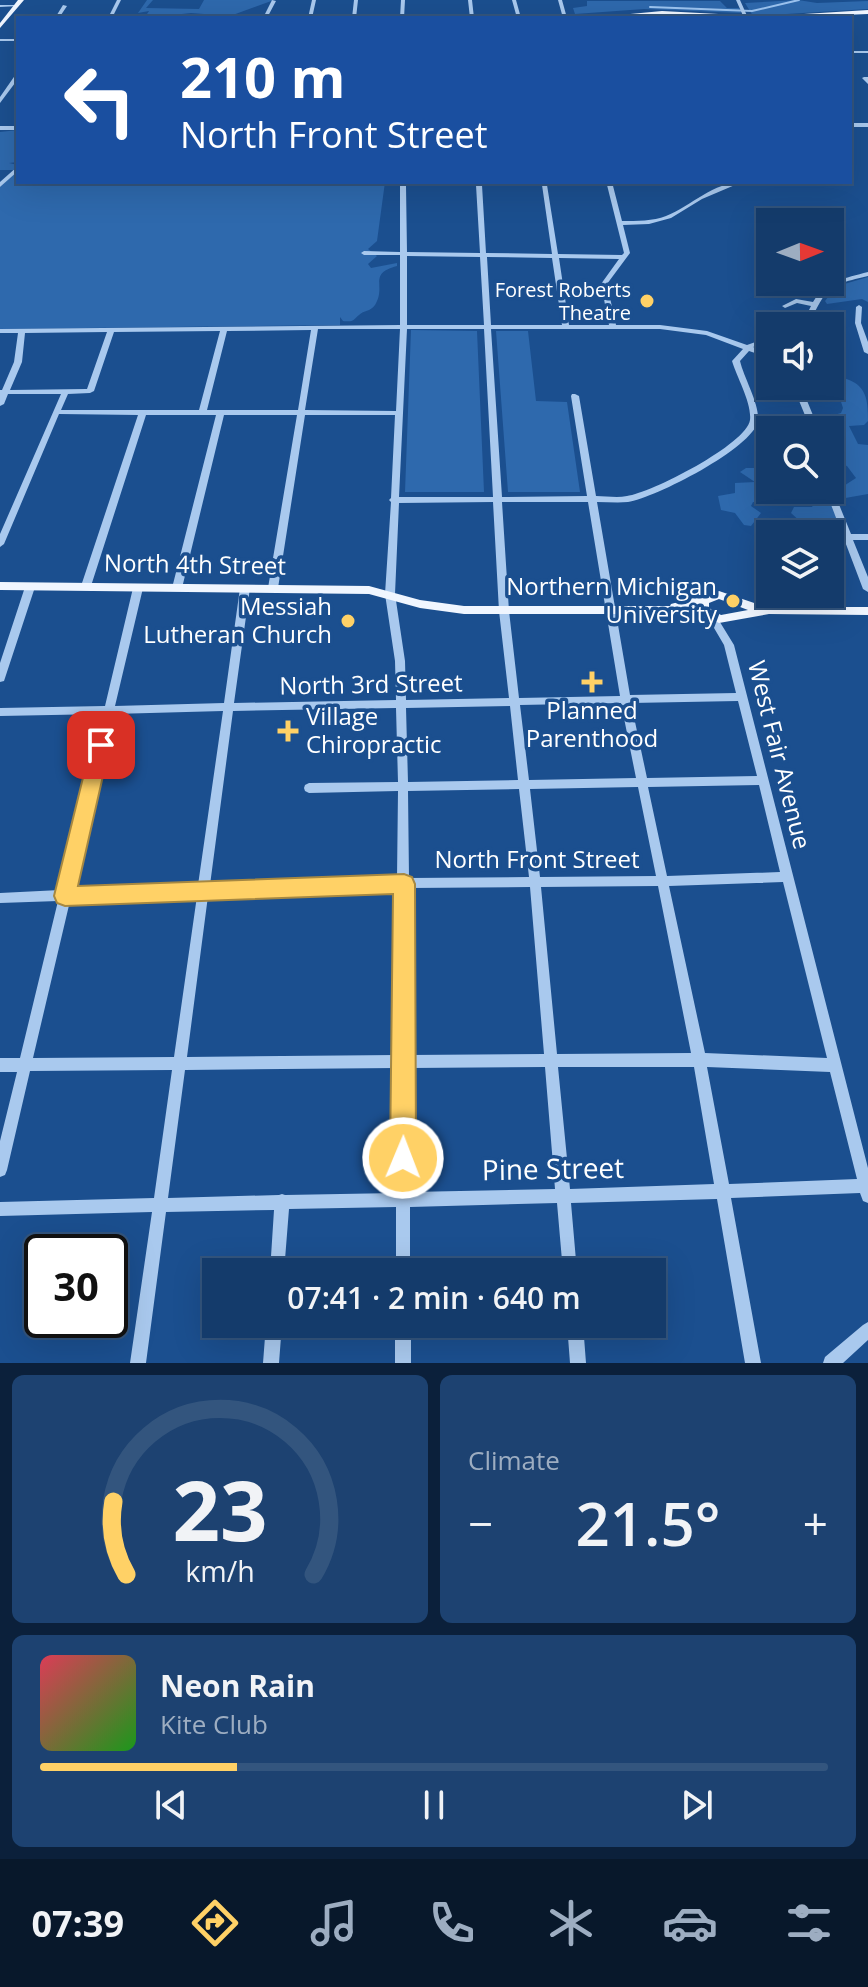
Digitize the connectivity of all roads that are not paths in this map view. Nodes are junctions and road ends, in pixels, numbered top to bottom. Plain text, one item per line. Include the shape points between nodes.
1 (739, 2) edge
2 (19, 3) edge
3 (0, 6) edge
4 (65, 6) dead end
5 (868, 12) edge
6 (58, 16) edge
7 (615, 16) edge
8 (746, 16) edge
9 (804, 16) edge
10 (3, 20) edge
11 (0, 26) edge
12 (852, 43) edge
13 (852, 52) edge
14 (860, 52) junction
15 (868, 52) edge
16 (16, 78) edge
17 (0, 82) edge
18 (13, 82) junction
19 (0, 101) edge
20 (16, 170) edge
21 (403, 184) edge
22 (479, 184) edge
23 (544, 184) edge
24 (609, 184) edge
25 (734, 184) edge
26 (0, 185) edge
27 (619, 223) junction
28 (364, 253) dead end
29 (405, 254) junction
30 (482, 255) junction
31 (554, 255) junction
32 (624, 257) junction
33 (868, 274) edge
34 (816, 305) junction
35 (785, 306) dead end
36 (859, 307) dead end
37 (813, 312) edge
38 (404, 326) junction
39 (486, 326) junction
40 (315, 327) junction
41 (566, 327) junction
42 (613, 327) junction
43 (224, 328) junction
44 (111, 330) junction
45 (0, 331) edge
46 (22, 331) junction
47 (756, 344) edge
48 (748, 347) junction
49 (756, 350) edge
50 (868, 352) edge
51 (2, 392) edge
52 (65, 392) junction
53 (575, 396) dead end
54 (0, 404) edge
55 (57, 412) junction
56 (143, 412) junction
57 (221, 412) junction
58 (301, 412) junction
59 (202, 413) junction
60 (400, 413) junction
61 (591, 499) junction
62 (393, 500) junction
63 (496, 500) junction
64 (835, 504) edge
65 (848, 537) junction
66 (868, 537) edge
67 (0, 544) edge
68 (0, 586) edge
69 (86, 586) junction
70 (30, 587) junction
71 (138, 588) junction
72 (177, 588) junction
73 (245, 588) junction
74 (273, 588) junction
75 (868, 589) edge
76 (390, 594) junction
77 (709, 597) junction
78 (729, 598) junction
79 (668, 610) junction
80 (769, 610) junction
81 (504, 611) junction
82 (611, 611) junction
83 (868, 611) edge
84 (710, 615) junction
85 (732, 616) junction
86 (729, 645) junction
87 (0, 678) edge
88 (742, 697) junction
89 (625, 700) junction
90 (513, 702) junction
91 (400, 703) junction
92 (229, 707) junction
93 (109, 710) junction
94 (0, 712) edge
95 (761, 780) junction
96 (523, 783) junction
97 (642, 784) junction
98 (403, 786) junction
99 (309, 788) dead end
100 (787, 877) junction
101 (535, 881) junction
102 (661, 881) junction
103 (404, 884) junction
104 (203, 892) junction
105 (65, 896) junction
106 (0, 898) edge
107 (405, 1060) junction
108 (699, 1060) junction
109 (552, 1061) junction
110 (0, 1065) edge
111 (833, 1065) junction
112 (24, 1066) junction
113 (179, 1066) junction
114 (0, 1170) edge
115 (867, 1189) edge
116 (721, 1191) junction
117 (562, 1197) junction
118 (403, 1198) junction
119 (282, 1201) junction
120 (160, 1204) junction
121 (0, 1209) edge
122 (278, 1258) edge
123 (403, 1258) edge
124 (569, 1258) edge
125 (868, 1330) edge
126 (273, 1338) edge
127 (403, 1338) edge
128 (576, 1338) edge
129 (138, 1363) edge
130 (271, 1363) edge
131 (403, 1363) edge
132 (578, 1363) edge
133 (753, 1363) edge
134 (831, 1363) edge

1 - 8 street
2 - 3 street
2 - 10 main road
4 - 6 street
5 - 9 main road
7 - 8 main road
10 - 11 main road
12 - 14 street
13 - 14 street
14 - 15 street
16 - 18 street
17 - 18 street
18 - 19 street
20 - 26 street
21 - 29 street
22 - 30 street
23 - 31 street
24 - 27 street
25 - 27 street via 669,217
27 - 32 street
28 - 29 street
29 - 30 street
29 - 38 street
30 - 31 street
30 - 39 street
31 - 32 street
31 - 41 street
32 - 42 street via 604,284
33 - 34 street via 833,285
34 - 35 street via 796,301
34 - 37 street
36 - 50 street via 858,323
38 - 39 street
38 - 40 street
38 - 60 street
39 - 41 street
39 - 63 street
40 - 43 street
40 - 58 street
41 - 42 street
42 - 48 street via 707,333
43 - 44 street
43 - 59 street
44 - 46 street
44 - 52 street via 90,391
45 - 46 street
46 - 51 street via 18,362
47 - 48 street
48 - 49 street
48 - 61 street via 736,361 753,415 746,437 652,493
51 - 52 street
51 - 54 street
52 - 55 street
53 - 61 street
55 - 56 street
55 - 67 street
56 - 59 street
56 - 69 street
57 - 58 street
57 - 59 street
57 - 72 street
58 - 60 street
58 - 74 street
60 - 62 street
61 - 63 street
61 - 82 street
62 - 63 street
62 - 76 street
63 - 81 street
64 - 65 street
65 - 66 street
65 - 75 street
68 - 70 main road, North 4th Street
69 - 70 main road, North 4th Street
69 - 71 main road, North 4th Street
70 - 87 street
71 - 72 main road, North 4th Street
71 - 93 street
72 - 73 main road, North 4th Street
73 - 74 main road, North 4th Street
73 - 92 street
74 - 76 main road, North 4th Street
76 - 81 main road, North 4th Street via 444,608
76 - 91 street
77 - 78 main road
77 - 79 main road
77 - 84 main road via 703,605
78 - 80 main road
78 - 85 main road, West Fair Avenue via 737,608
79 - 82 main road, North 4th Street
79 - 84 main road
80 - 83 main road
80 - 85 main road
81 - 82 main road, North 4th Street
81 - 90 street
82 - 89 street
84 - 85 main road
84 - 86 street, West Fair Avenue
85 - 86 street, West Fair Avenue
86 - 88 street, West Fair Avenue
88 - 89 street, North 3rd Street
88 - 95 street, West Fair Avenue
89 - 90 street, North 3rd Street
89 - 97 street
90 - 91 street, North 3rd Street
90 - 96 street
91 - 92 street, North 3rd Street
91 - 98 street
92 - 93 street, North 3rd Street
92 - 104 street
93 - 94 street, North 3rd Street
93 - 105 street
95 - 97 street
95 - 100 street, West Fair Avenue
96 - 97 street
96 - 98 street
96 - 101 street
97 - 102 street
98 - 99 street
98 - 103 street
100 - 102 street, North Front Street
100 - 111 street, West Fair Avenue
101 - 102 street, North Front Street
101 - 103 street, North Front Street
101 - 109 street
102 - 108 street
103 - 104 street, North Front Street
103 - 107 street
104 - 105 street, North Front Street
104 - 113 street
105 - 106 street, North Front Street
105 - 112 street
107 - 109 street
107 - 113 street
107 - 118 street
108 - 109 street
108 - 111 street
108 - 116 street
109 - 117 street
110 - 112 street
111 - 115 street, West Fair Avenue
112 - 113 street
112 - 114 street
113 - 120 street
115 - 116 street, Pine Street
116 - 117 street, Pine Street
116 - 133 street
117 - 118 street, Pine Street
117 - 124 street
118 - 119 street, Pine Street
118 - 123 street
119 - 120 street, Pine Street
119 - 122 street
120 - 121 street, Pine Street
120 - 129 street
125 - 134 street
126 - 130 street
127 - 131 street
128 - 132 street

